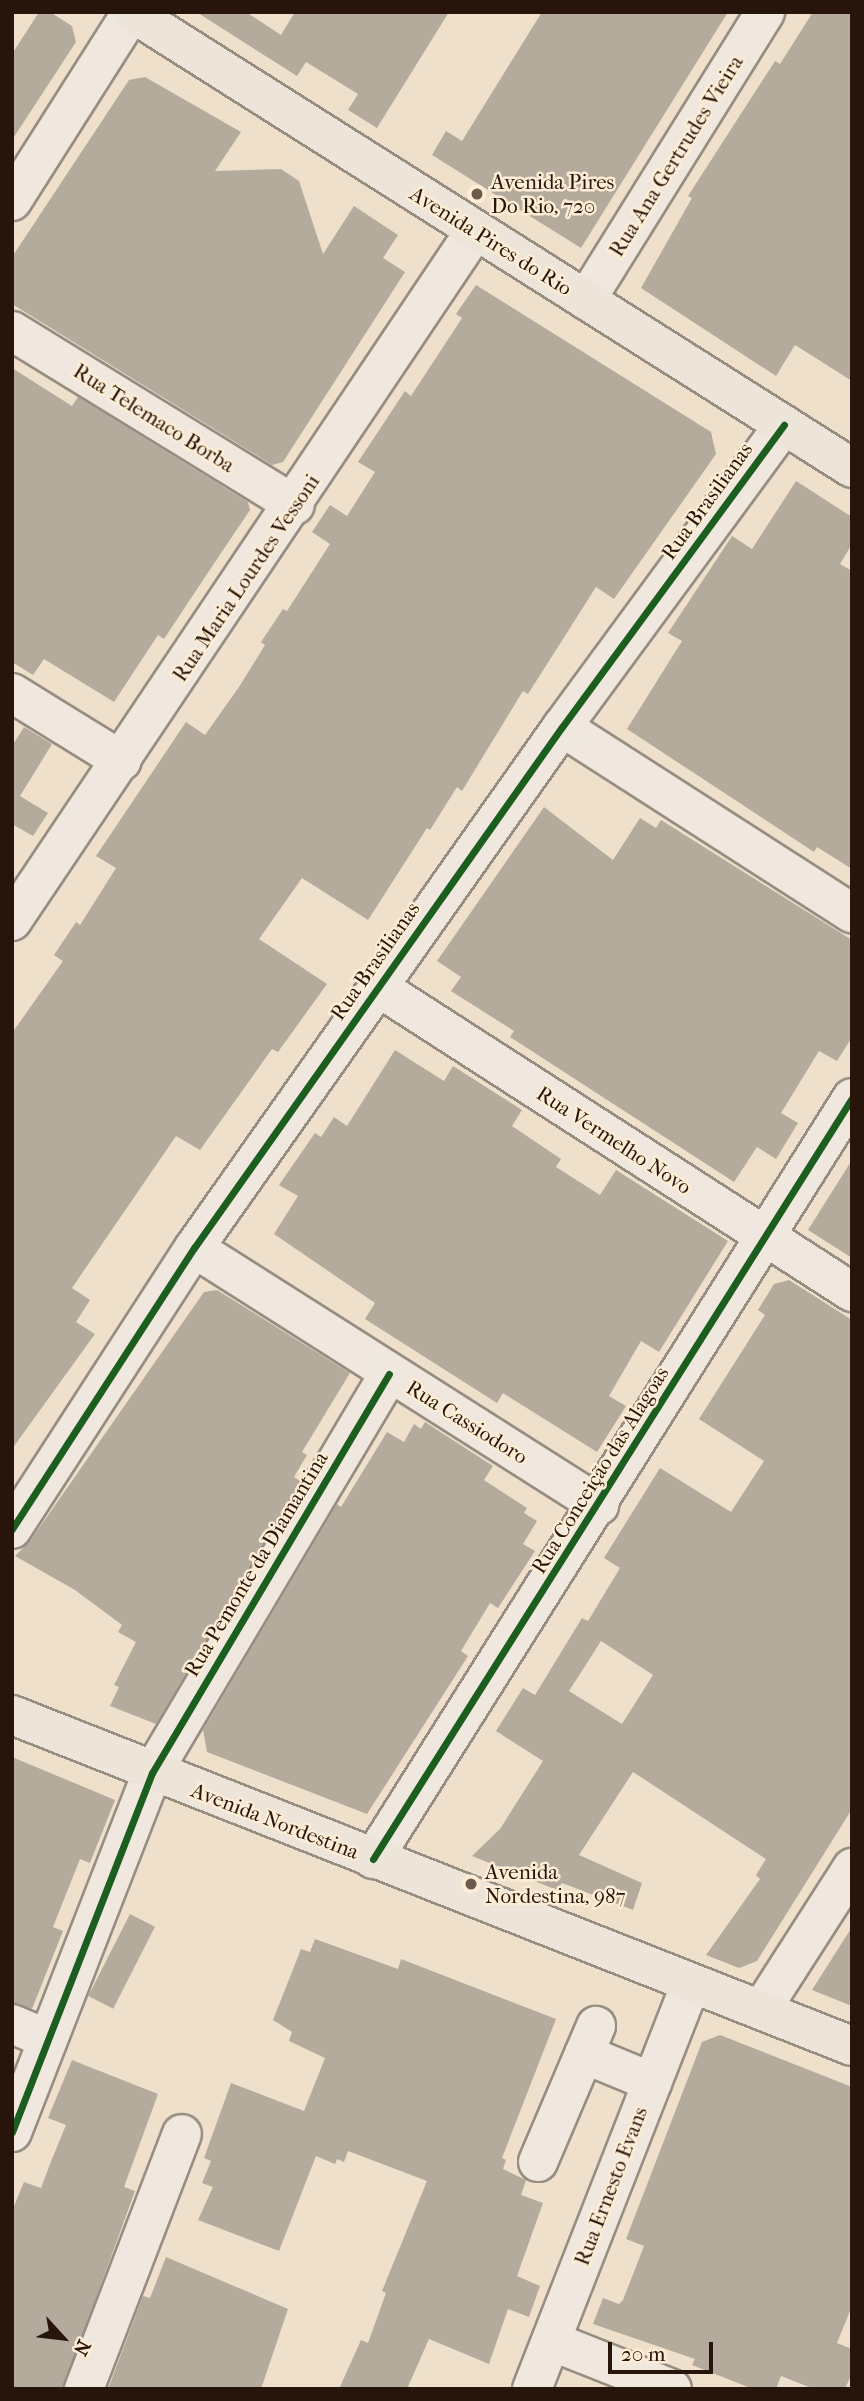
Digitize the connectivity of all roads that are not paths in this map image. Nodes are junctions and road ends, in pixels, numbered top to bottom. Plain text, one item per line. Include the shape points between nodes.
1 (132, 12) edge
2 (765, 12) edge
3 (12, 201) edge
4 (475, 231) junction
5 (586, 300) junction
6 (12, 331) edge
7 (784, 425) junction
8 (852, 468) edge
9 (295, 505) junction
10 (12, 693) edge
11 (562, 727) junction
12 (122, 761) junction
13 (852, 913) edge
14 (12, 921) edge
15 (377, 987) junction
16 (852, 1098) edge
17 (766, 1237) junction
18 (194, 1248) junction
19 (852, 1292) edge
20 (389, 1374) junction
21 (599, 1505) junction
22 (12, 1529) edge
23 (12, 1715) edge
24 (152, 1773) junction
25 (373, 1859) junction
26 (852, 1868) edge
27 (691, 1983) junction
28 (761, 2010) junction
29 (12, 2024) edge
30 (48, 2039) junction
31 (852, 2046) edge
32 (652, 2082) junction
33 (12, 2132) edge
34 (182, 2134) dead end
35 (538, 2162) dead end
36 (551, 2341) junction
37 (84, 2389) edge
38 (532, 2389) edge
39 (672, 2389) edge

1 - 3 street
1 - 4 main road, Avenida Pires do Rio
2 - 5 street, Rua Ana Gertrudes Vieira
4 - 5 main road, Avenida Pires do Rio
4 - 9 street, Rua Maria Lourdes Vessoni
5 - 7 main road, Avenida Pires do Rio
6 - 9 street, Rua Telemaco Borba
7 - 8 main road, Avenida Pires do Rio
7 - 11 street, Rua Brasilianas
9 - 12 street, Rua Maria Lourdes Vessoni
10 - 12 street
11 - 13 street
11 - 15 street, Rua Brasilianas
12 - 14 street, Rua Maria Lourdes Vessoni
15 - 17 street, Rua Vermelho Novo
15 - 18 street, Rua Brasilianas
16 - 17 street, Rua Conceição das Alagoas
17 - 19 street, Rua Vermelho Novo
17 - 21 street, Rua Conceição das Alagoas
18 - 20 street, Rua Cassiodoro
18 - 22 street, Rua Brasilianas
20 - 21 street, Rua Cassiodoro
20 - 24 street, Rua Pemonte da Diamantina
21 - 25 street, Rua Conceição das Alagoas
23 - 24 main road, Avenida Nordestina
24 - 25 main road, Avenida Nordestina
24 - 30 street, Rua Pemonte da Diamantina
25 - 27 main road, Avenida Nordestina
26 - 28 street
27 - 28 main road, Avenida Nordestina
27 - 32 street, Rua Ernesto Evans
28 - 31 main road, Avenida Nordestina
29 - 30 street
30 - 33 street, Rua Pemonte da Diamantina
32 - 35 street via 590,2040
32 - 36 street, Rua Ernesto Evans
34 - 37 street
36 - 38 street, Rua Ernesto Evans
36 - 39 street

